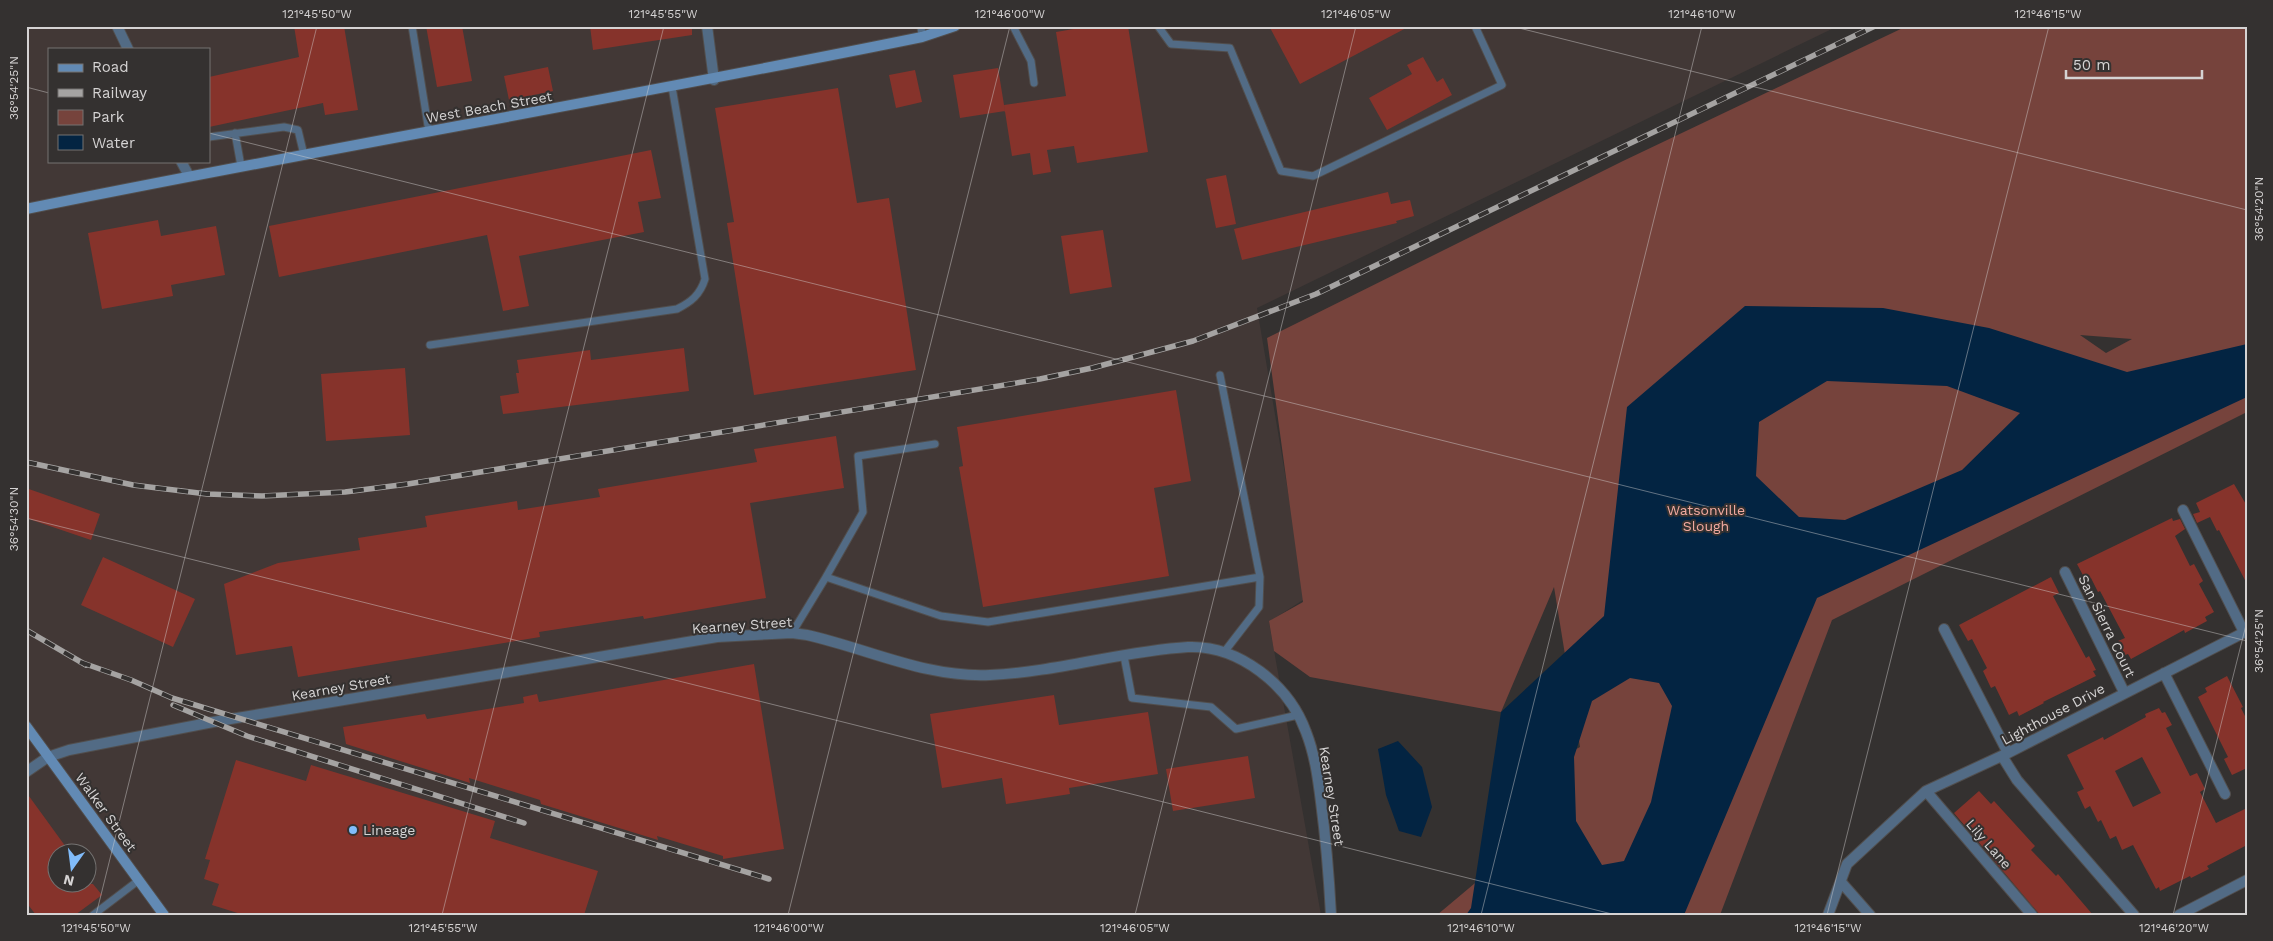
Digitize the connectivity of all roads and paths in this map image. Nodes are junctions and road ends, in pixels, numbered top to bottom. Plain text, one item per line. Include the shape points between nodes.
1 (118, 26) edge
2 (412, 26) edge
3 (707, 26) edge
4 (921, 26) edge
5 (955, 26) edge
6 (1013, 26) edge
7 (1158, 26) edge
8 (1475, 26) edge
9 (922, 37) junction
10 (128, 48) edge
11 (714, 80) junction
12 (1034, 83) dead end
13 (672, 87) junction
14 (429, 132) junction
15 (235, 133) junction
16 (210, 137) edge
17 (304, 155) junction
18 (182, 162) edge
19 (241, 166) junction
20 (189, 176) junction
21 (26, 210) edge
22 (430, 345) dead end
23 (1220, 375) dead end
24 (935, 444) dead end
25 (2183, 510) dead end
26 (2065, 572) dead end
27 (826, 576) junction
28 (1260, 578) junction
29 (1944, 629) dead end
30 (2245, 632) edge
31 (792, 633) junction
32 (1225, 651) junction
33 (1124, 656) junction
34 (2164, 673) junction
35 (2124, 692) junction
36 (1298, 715) junction
37 (26, 726) edge
38 (2005, 755) junction
39 (48, 756) junction
40 (26, 772) edge
41 (1926, 791) junction
42 (2225, 794) dead end
43 (138, 880) junction
44 (2247, 880) edge
45 (1841, 882) junction
46 (93, 915) edge
47 (164, 915) edge
48 (1331, 915) edge
49 (1828, 915) edge
50 (1870, 915) edge
51 (2032, 915) edge
52 (2134, 915) edge
53 (2178, 915) edge

1 - 10 street
2 - 14 lane
3 - 11 street
4 - 9 lane
5 - 9 main road, West Beach Street
6 - 12 lane via 1030,61
7 - 8 lane via 1170,44 1230,48 1281,171 1313,176 1502,85
9 - 11 main road, West Beach Street
11 - 13 main road, West Beach Street
13 - 14 main road, West Beach Street
13 - 22 lane via 705,279 692,302 676,309
14 - 17 main road, West Beach Street
15 - 16 lane
15 - 17 lane via 284,127 298,130
15 - 19 lane
17 - 19 main road, West Beach Street
18 - 20 street
19 - 20 main road, West Beach Street
20 - 21 main road, West Beach Street
23 - 28 lane
24 - 27 lane via 858,456 863,512
25 - 30 street
26 - 35 street, San Sierra Court
27 - 28 lane via 941,616 988,622
27 - 31 lane
28 - 32 lane via 1259,608
29 - 38 street
30 - 34 street, Lighthouse Drive
31 - 33 street, Kearney Street via 914,666 965,675 1019,673
31 - 39 street, Kearney Street via 717,637 213,722
32 - 33 street, Kearney Street via 1191,647
32 - 36 street, Kearney Street via 1263,673
33 - 36 lane via 1132,698 1211,706 1236,729
34 - 35 street, Lighthouse Drive
34 - 42 street
35 - 38 street, Lighthouse Drive
36 - 48 street, Kearney Street via 1306,730 1317,772
37 - 39 main road, Walker Street
38 - 41 street
38 - 52 street, Lighthouse Drive via 2017,780
39 - 40 street, Kearney Street
39 - 43 main road, Walker Street
41 - 45 street via 1848,864
41 - 51 street, Lily Lane
43 - 46 lane
43 - 47 main road, Walker Street
44 - 53 street
45 - 49 street
45 - 50 street

